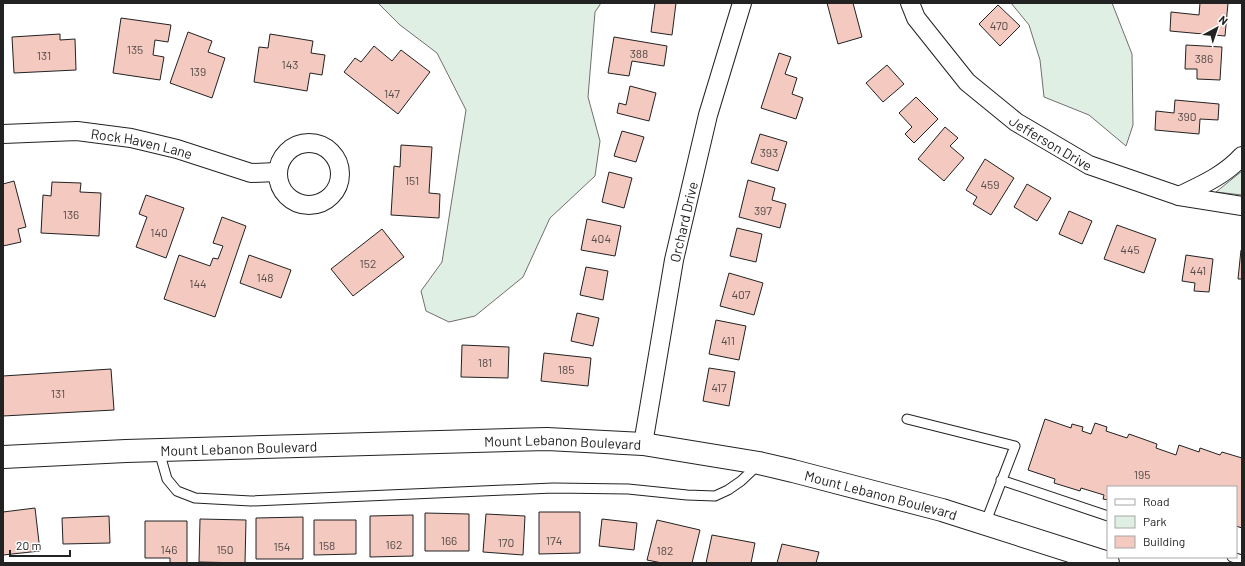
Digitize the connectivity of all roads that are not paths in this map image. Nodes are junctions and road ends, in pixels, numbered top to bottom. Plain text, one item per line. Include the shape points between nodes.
1 (742, 3) edge
2 (910, 3) edge
3 (3, 134) edge
4 (1242, 156) edge
5 (277, 172) dead end
6 (1179, 196) junction
7 (1242, 206) edge
8 (907, 419) dead end
9 (642, 444) junction
10 (159, 450) junction
11 (3, 457) edge
12 (760, 463) junction
13 (1001, 480) junction
14 (1107, 516) edge
15 (985, 524) junction
16 (1108, 563) edge

1 - 9 street, Orchard Drive via 708,115 674,260
2 - 6 street, Jefferson Drive via 916,18 967,82 1016,122 1089,165
3 - 5 street, Rock Haven Lane via 77,131 131,138 177,149 251,173
4 - 6 street via 1211,181
6 - 7 street, Jefferson Drive
8 - 13 lane via 1015,446
9 - 10 street, Mount Lebanon Boulevard via 547,439
9 - 12 street, Mount Lebanon Boulevard
10 - 11 street, Mount Lebanon Boulevard
10 - 12 lane via 167,479 177,491 195,498 250,501 553,488 628,489 714,496 741,481
12 - 15 street, Mount Lebanon Boulevard via 942,510
13 - 14 lane
13 - 15 lane
15 - 16 street, Mount Lebanon Boulevard

